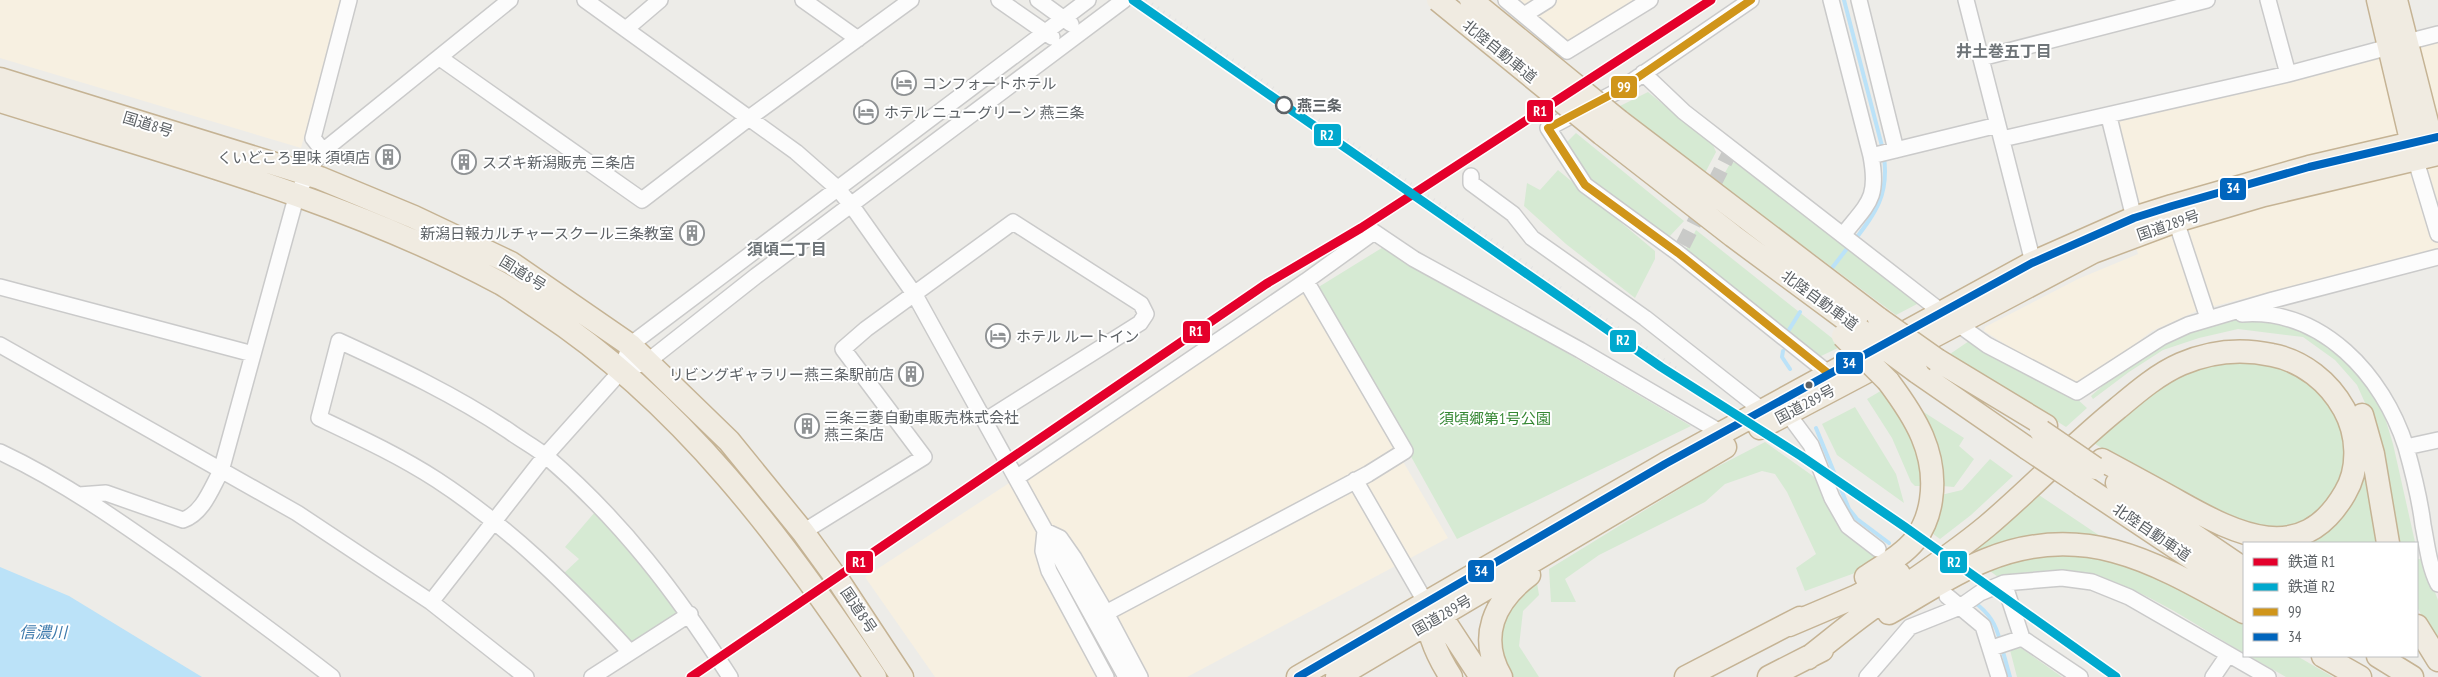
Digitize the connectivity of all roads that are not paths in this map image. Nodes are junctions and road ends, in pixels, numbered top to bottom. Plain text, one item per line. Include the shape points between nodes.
1 (349, 0) edge
2 (510, 0) edge
3 (585, 0) edge
4 (660, 0) edge
5 (803, 0) edge
6 (911, 0) edge
7 (999, 0) edge
8 (1038, 0) edge
9 (1088, 0) edge
10 (1124, 0) edge
11 (1438, 0) edge
12 (1470, 0) edge
13 (1506, 0) edge
14 (1548, 0) edge
15 (1650, 0) edge
16 (1751, 0) edge
17 (1831, 0) edge
18 (1859, 0) edge
19 (1966, 0) edge
20 (2207, 0) edge
21 (2268, 0) edge
22 (2378, 0) edge
23 (2396, 0) edge
24 (1524, 15) junction
25 (1063, 18) junction
26 (626, 28) junction
27 (1045, 32) junction
28 (1081, 32) junction
29 (2438, 34) edge
30 (858, 39) junction
31 (2398, 44) junction
32 (1063, 45) junction
33 (440, 58) junction
34 (1981, 58) junction
35 (1643, 73) junction
36 (2288, 74) junction
37 (0, 79) edge
38 (0, 100) edge
39 (2109, 117) junction
40 (749, 118) junction
41 (1610, 128) junction
42 (2000, 132) junction
43 (323, 151) junction
44 (2430, 151) edge
45 (1884, 153) junction
46 (308, 174) junction
47 (1470, 176) dead end
48 (837, 188) junction
49 (297, 194) junction
50 (852, 206) junction
51 (2134, 218) junction
52 (2176, 221) junction
53 (2438, 234) edge
54 (1846, 238) junction
55 (2438, 257) edge
56 (2036, 271) junction
57 (1306, 281) junction
58 (0, 287) edge
59 (915, 295) junction
60 (2213, 317) junction
61 (1950, 318) junction
62 (1860, 329) junction
63 (0, 345) edge
64 (630, 345) junction
65 (253, 354) junction
66 (647, 362) junction
67 (621, 371) junction
68 (1828, 373) junction
69 (1762, 410) junction
70 (1788, 414) junction
71 (986, 420) junction
72 (1720, 432) junction
73 (2038, 435) junction
74 (2438, 440) edge
75 (2406, 447) junction
76 (0, 452) edge
77 (545, 456) junction
78 (221, 471) junction
79 (2093, 471) junction
80 (1016, 478) junction
81 (1356, 480) junction
82 (80, 495) junction
83 (1606, 518) junction
84 (493, 521) junction
85 (1045, 531) junction
86 (803, 532) junction
87 (2388, 542) edge
88 (1878, 549) dead end
89 (2243, 568) edge
90 (2004, 583) junction
91 (2438, 584) edge
92 (2243, 592) edge
93 (1947, 596) dead end
94 (431, 602) junction
95 (1962, 605) junction
96 (2243, 611) edge
97 (1106, 613) junction
98 (690, 614) junction
99 (1431, 614) junction
100 (1789, 625) junction
101 (2418, 628) edge
102 (2017, 640) junction
103 (1994, 647) junction
104 (629, 651) junction
105 (2228, 655) junction
106 (2325, 657) edge
107 (2342, 657) edge
108 (2380, 657) edge
109 (1808, 658) junction
110 (2438, 660) edge
111 (332, 677) edge
112 (526, 677) edge
113 (592, 677) edge
114 (730, 677) edge
115 (875, 677) edge
116 (902, 677) edge
117 (1106, 677) edge
118 (1126, 677) edge
119 (1140, 677) edge
120 (1298, 677) edge
121 (1337, 677) edge
122 (1451, 677) edge
123 (1481, 677) edge
124 (1501, 677) edge
125 (1686, 677) edge
126 (1769, 677) edge
127 (1867, 677) edge
128 (1999, 677) edge
129 (2080, 677) edge
130 (2213, 677) edge
131 (2268, 677) edge
132 (2360, 677) edge
133 (2374, 677) edge
134 (2412, 677) edge

1 - 43 street via 313,138
2 - 33 street
3 - 26 street
4 - 26 street
5 - 30 street
6 - 30 street
7 - 27 street
8 - 25 street
9 - 25 street
10 - 28 street
11 - 41 highway, 北陸自動車道, bridge
12 - 41 highway, 北陸自動車道, bridge
13 - 24 street
14 - 24 street
15 - 24 street via 1567,51
16 - 35 street
17 - 45 street
18 - 45 street
19 - 34 street
20 - 34 street
21 - 36 street
22 - 31 highway
23 - 31 highway
25 - 27 street
25 - 28 street
26 - 40 street
27 - 32 street
27 - 48 street
28 - 32 street
29 - 31 street
30 - 40 street
31 - 36 street
31 - 44 highway
32 - 50 street
33 - 40 street via 642,200
33 - 43 street
34 - 42 street
35 - 54 street via 1731,151
35 - 68 street via 1618,91 1548,128 1584,185 1680,249
36 - 39 street
37 - 46 highway, 国道8号
38 - 49 highway, 国道8号
39 - 42 street
39 - 51 street
40 - 48 street via 796,152
41 - 62 highway, 北陸自動車道 via 1733,236
42 - 45 street
42 - 56 street
43 - 46 street
44 - 51 highway, 国道289号 via 2262,179
44 - 52 highway, 国道289号
44 - 53 street
45 - 54 street via 1874,192
46 - 49 street
46 - 64 highway, 国道8号 via 414,217 511,263
47 - 69 street via 1471,183 1514,214 1532,238 1645,318
48 - 50 street
48 - 64 street
49 - 65 street
49 - 67 highway, 国道8号 via 411,241 501,284 578,335
50 - 59 street
50 - 66 street
51 - 56 highway, 国道289号
52 - 56 highway, 国道289号
52 - 60 street
54 - 61 street
55 - 60 street
56 - 61 highway, 国道289号
57 - 72 street via 1374,232 1414,259
57 - 80 street
57 - 81 street via 1405,451
58 - 65 street
59 - 71 street
59 - 71 street via 1013,222 1141,304 1146,314 1140,324
59 - 86 street via 843,349 924,457
60 - 61 street via 2162,337 2077,392 1986,345
60 - 75 street via 2268,314 2292,318 2328,337 2357,360 2385,400
61 - 68 highway, 国道289号
61 - 70 highway, 国道289号
62 - 73 highway, 北陸自動車道, bridge via 1917,372
62 - 73 highway, 北陸自動車道, bridge via 1938,360
62 - 100 highway, bridge via 1922,434 1933,471 1932,490 1924,523 1901,554
63 - 78 street
64 - 66 highway, 国道8号
64 - 67 street
65 - 78 street
66 - 67 street
66 - 86 highway, 国道8号 via 729,441
67 - 77 street
67 - 115 highway, 国道8号 via 737,487 810,580
68 - 69 highway, 国道289号
69 - 72 highway, 国道289号
70 - 83 highway, 国道289号 via 1732,443
70 - 88 street via 1811,445 1832,498 1848,526
71 - 80 street
72 - 99 highway, 国道289号
73 - 79 highway, 北陸自動車道, bridge
73 - 79 highway
74 - 75 street
75 - 91 street via 2426,546
76 - 82 street
77 - 84 street
77 - 84 street via 432,384 339,341 319,418 436,480
77 - 98 street via 607,512
78 - 82 street via 192,517 182,520 106,493
78 - 94 street via 297,513
79 - 89 highway, 北陸自動車道
79 - 92 highway, 北陸自動車道
79 - 109 highway via 2224,526 2261,538 2278,538 2313,528 2339,504 2353,474 2355,444 2349,419 2336,397 2312,372 2280,356 2242,350 2222,352 2180,365 2137,392 2106,417 1987,526
80 - 85 street
81 - 97 street
81 - 99 street
82 - 111 street
83 - 99 highway, 国道289号
83 - 124 highway via 1524,578 1503,600 1491,628 1490,644 1492,660
84 - 94 street
84 - 104 street via 573,590
85 - 97 street via 1060,538
85 - 117 street via 1043,551 1049,571
85 - 118 street
86 - 116 highway, 国道8号
87 - 100 highway via 2368,430 2360,409 2336,374 2301,350 2262,338 2219,338 2168,355 2137,375 2093,411 1978,518 1926,558 1878,586
90 - 95 street
90 - 102 street
90 - 105 street via 2062,578 2092,582 2130,596
93 - 95 street
94 - 112 street
95 - 103 street via 1983,626
95 - 127 street via 1910,627
96 - 109 highway via 2135,556 2086,544 2059,544 2010,552 1985,560
97 - 119 street
98 - 104 street
98 - 114 street
99 - 120 highway, 国道289号
99 - 121 highway, 国道289号
99 - 122 highway via 1438,654
99 - 123 highway
100 - 125 highway
101 - 110 highway
102 - 103 street
102 - 129 street
103 - 128 street
104 - 113 street
105 - 130 street
105 - 131 street
106 - 132 highway
107 - 133 highway
108 - 134 highway
109 - 126 highway

